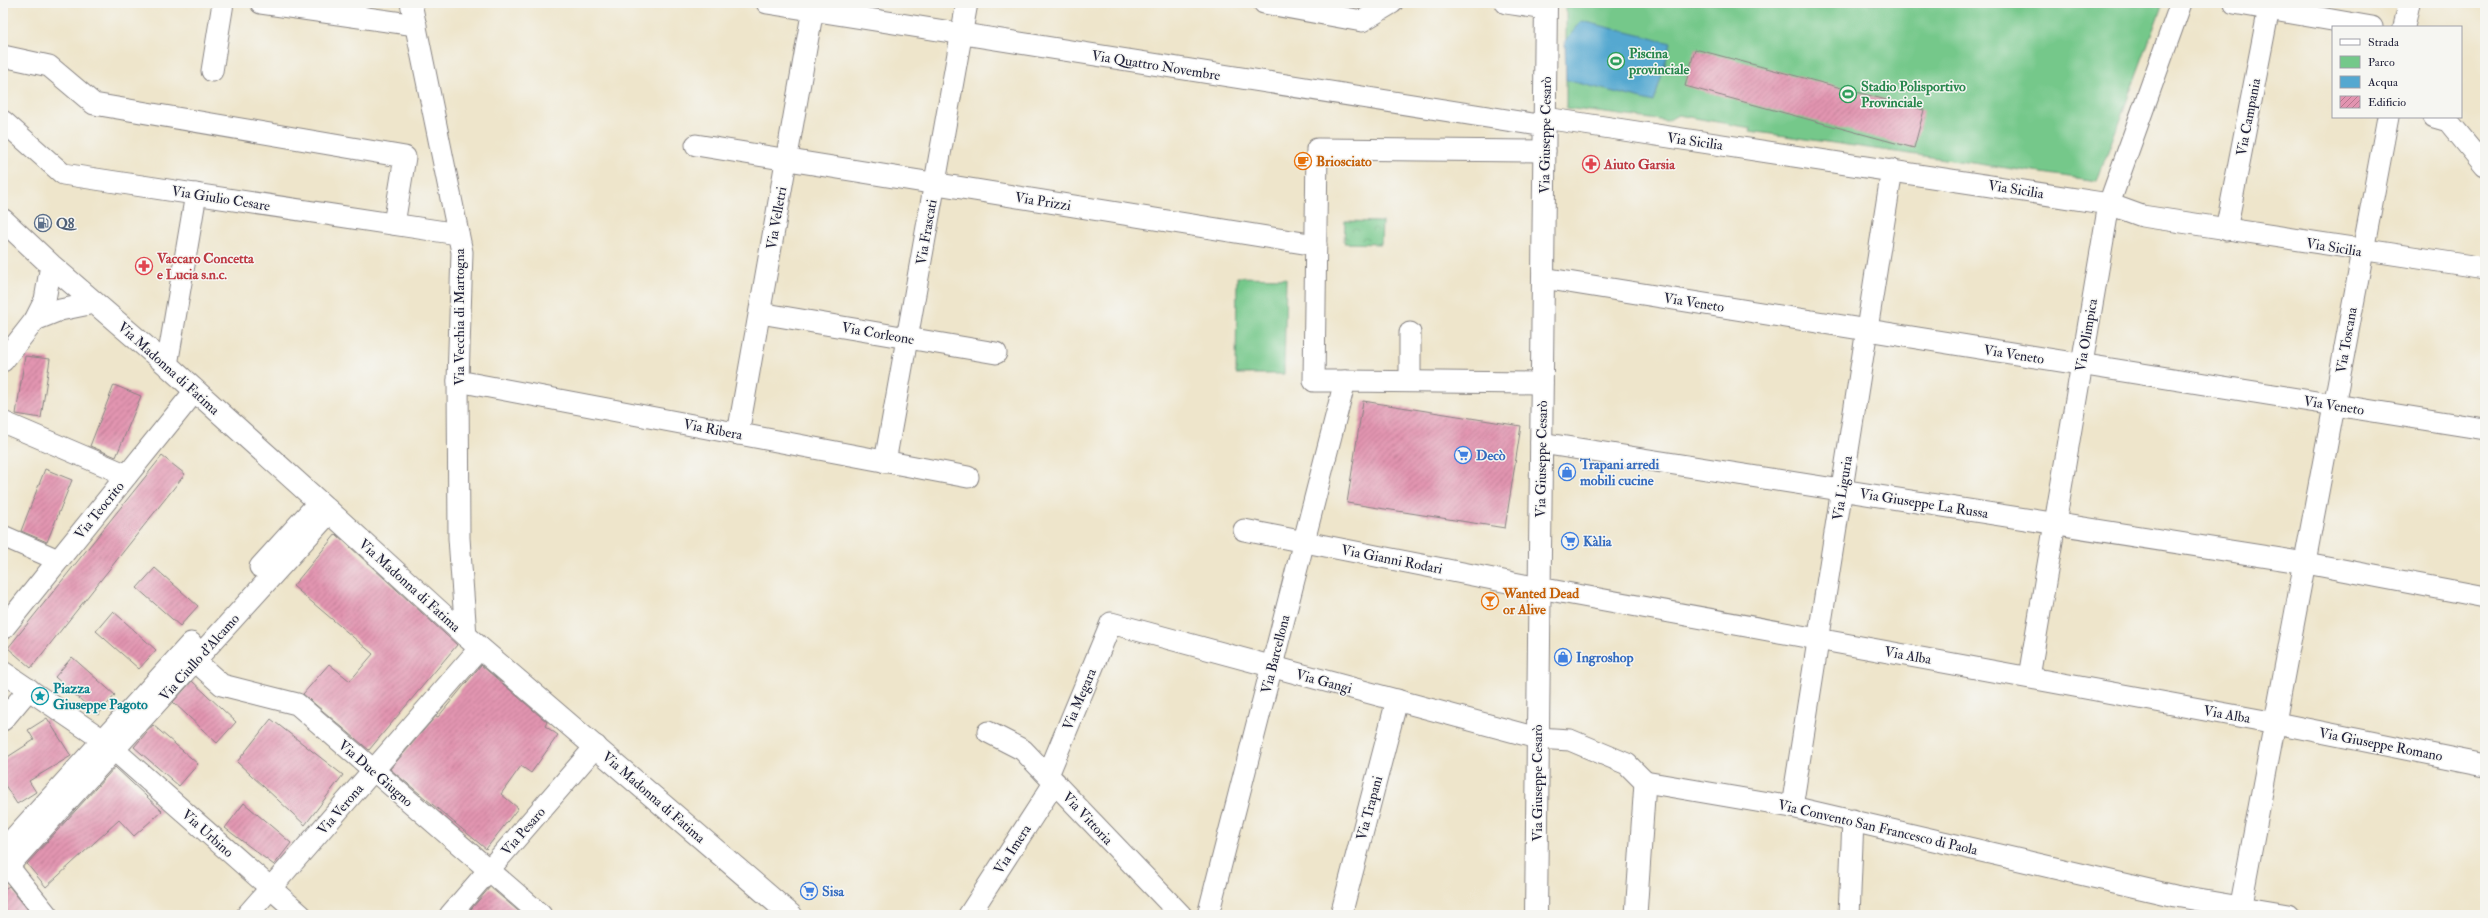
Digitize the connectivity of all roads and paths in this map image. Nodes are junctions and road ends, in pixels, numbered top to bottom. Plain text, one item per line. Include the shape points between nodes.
1 (223, 3) edge
2 (261, 3) edge
3 (411, 3) edge
4 (767, 3) edge
5 (967, 3) edge
6 (1264, 3) edge
7 (1392, 3) edge
8 (1506, 3) edge
9 (2181, 3) edge
10 (2234, 3) edge
11 (2409, 3) edge
12 (1546, 6) edge
13 (2269, 6) edge
14 (814, 7) edge
15 (416, 25) junction
16 (2367, 26) edge
17 (2404, 26) edge
18 (961, 34) junction
19 (3, 56) edge
20 (212, 71) dead end
21 (2388, 118) edge
22 (2438, 118) edge
23 (3, 121) edge
24 (1545, 122) junction
25 (696, 145) dead end
26 (1545, 151) junction
27 (787, 160) junction
28 (2485, 166) edge
29 (1892, 170) junction
30 (934, 183) junction
31 (196, 194) junction
32 (2109, 204) junction
33 (3, 220) edge
34 (394, 224) junction
35 (3, 228) edge
36 (2226, 230) junction
37 (458, 234) junction
38 (1308, 243) junction
39 (33, 249) junction
40 (2363, 251) junction
41 (51, 266) junction
42 (2485, 268) edge
43 (1543, 278) junction
44 (94, 303) junction
45 (760, 313) junction
46 (36, 320) junction
47 (1867, 330) junction
48 (1410, 333) dead end
49 (907, 338) junction
50 (996, 353) dead end
51 (3, 361) edge
52 (2081, 364) junction
53 (167, 365) junction
54 (458, 381) junction
55 (1410, 382) junction
56 (1542, 383) junction
57 (1344, 387) junction
58 (195, 391) junction
59 (2334, 405) junction
60 (3, 422) edge
61 (2485, 429) edge
62 (738, 434) junction
63 (1541, 443) junction
64 (885, 462) junction
65 (127, 475) junction
66 (968, 477) dead end
67 (1842, 490) junction
68 (325, 507) junction
69 (2055, 523) junction
70 (1244, 530) dead end
71 (3, 536) edge
72 (1304, 542) junction
73 (58, 560) junction
74 (2306, 563) junction
75 (1540, 588) junction
76 (2485, 597) edge
77 (1111, 623) joint
78 (3, 630) edge
79 (1818, 639) junction
80 (473, 642) junction
81 (189, 656) junction
82 (1272, 666) junction
83 (3, 672) edge
84 (2029, 678) junction
85 (29, 689) junction
86 (1397, 700) junction
87 (3, 720) edge
88 (2276, 723) junction
89 (988, 732) dead end
90 (1537, 738) junction
91 (109, 745) junction
92 (596, 746) junction
93 (2485, 765) edge
94 (373, 770) junction
95 (1051, 778) junction
96 (1645, 782) junction
97 (1792, 807) junction
98 (1853, 820) junction
99 (4, 862) edge
100 (489, 870) junction
101 (270, 888) junction
102 (2240, 911) edge
103 (47, 915) edge
104 (247, 915) edge
105 (301, 915) edge
106 (450, 915) edge
107 (541, 915) edge
108 (791, 915) edge
109 (969, 915) edge
110 (1181, 915) edge
111 (1208, 915) edge
112 (1341, 915) edge
113 (1536, 915) edge
114 (1636, 915) edge
115 (1848, 915) edge
116 (2288, 915) edge

1 - 20 street
2 - 15 street
3 - 15 street, Via Vecchia di Martogna
4 - 14 street, Via Quattro Novembre
5 - 18 street, Via Frascati
6 - 7 street via 1362,21
8 - 12 street
9 - 32 street, Via Olimpica
10 - 13 street
11 - 17 street
12 - 24 street, Via Giuseppe Cesarò
13 - 16 street
13 - 36 street, Via Campania
14 - 18 street, Via Quattro Novembre
14 - 27 street, Via Velletri
15 - 37 street, Via Vecchia di Martogna
18 - 24 street, Via Quattro Novembre
18 - 30 street, Via Frascati
19 - 34 street via 44,64 94,104 405,157
21 - 40 street, Via Toscana
22 - 28 street via 2448,121
23 - 31 street, Via Giulio Cesare via 63,174
24 - 26 street, Via Giuseppe Cesarò
24 - 29 street, Via Sicilia
25 - 27 street, Via Prizzi
26 - 38 street via 1317,149 1317,184
26 - 43 street, Via Giuseppe Cesarò
27 - 30 street, Via Prizzi
27 - 45 street, Via Velletri
29 - 32 street, Via Sicilia
29 - 47 street, Via Liguria
30 - 38 street, Via Prizzi
30 - 49 street, Via Frascati
31 - 34 street, Via Giulio Cesare
31 - 53 street
32 - 36 street, Via Sicilia via 2142,216
32 - 52 street, Via Olimpica
33 - 39 street
34 - 37 street, Via Giulio Cesare
35 - 39 street
36 - 40 street, Via Sicilia
37 - 54 street, Via Vecchia di Martogna via 462,252
38 - 57 street via 1314,381
39 - 41 street, Via Madonna di Fatima
40 - 42 street, Via Sicilia
40 - 59 street, Via Toscana
41 - 44 street, Via Madonna di Fatima
41 - 46 street via 45,300
43 - 47 street, Via Veneto
43 - 56 street, Via Giuseppe Cesarò
44 - 46 street via 60,310
44 - 53 street, Via Madonna di Fatima
45 - 49 street, Via Corleone
45 - 62 street, Via Velletri
46 - 51 street
47 - 52 street, Via Veneto
47 - 67 street, Via Liguria
48 - 55 street
49 - 50 street, Via Corleone
49 - 64 street, Via Frascati
52 - 59 street, Via Veneto
52 - 69 street, Via Olimpica
53 - 58 street, Via Madonna di Fatima
54 - 62 street, Via Ribera
54 - 80 street, Via Vecchia di Martogna via 459,538
55 - 56 street
55 - 57 street
56 - 63 street, Via Giuseppe Cesarò
57 - 72 street, Via Barcellona
58 - 65 street, Via Teocrito
58 - 68 street, Via Madonna di Fatima
59 - 61 street, Via Veneto
59 - 74 street, Via Toscana
60 - 65 street
62 - 64 street, Via Ribera
63 - 67 street, Via Giuseppe La Russa
63 - 75 street, Via Giuseppe Cesarò
64 - 66 street, Via Ribera
65 - 73 street, Via Teocrito
67 - 69 street, Via Giuseppe La Russa
67 - 79 street, Via Liguria
68 - 80 street, Via Madonna di Fatima
68 - 81 street, Via Ciullo d'Alcamo
69 - 74 street, Via Giuseppe La Russa
69 - 84 street, Via Olimpica
70 - 72 street, Via Gianni Rodari
71 - 73 street
72 - 75 street, Via Gianni Rodari
72 - 82 street, Via Barcellona
73 - 78 street, Via Teocrito
74 - 76 street, Via Giuseppe La Russa
74 - 88 street, Via Toscana
75 - 79 street, Via Alba
75 - 90 street, Via Giuseppe Cesarò
77 - 82 street, Via Gangi
77 - 95 street, Via Megara
79 - 84 street, Via Alba
79 - 97 street, Via Liguria
80 - 92 street, Via Madonna di Fatima
80 - 94 street, Via Verona
81 - 91 street, Via Ciullo d'Alcamo
81 - 94 street, Via Due Giugno via 222,685 297,704
82 - 86 street, Via Gangi
82 - 111 street, Via Barcellona
83 - 85 street, Via Urbino
84 - 88 street, Via Alba
85 - 87 street
85 - 91 street, Via Urbino
86 - 90 street, Via Gangi
86 - 112 street, Via Trapani
88 - 93 street, Via Giuseppe Romano
88 - 102 street, Via Toscana
89 - 95 street, Via Vittoria via 1024,750
90 - 96 street, Via Gangi via 1570,740 1627,764
90 - 113 street, Via Giuseppe Cesarò
91 - 99 street, Via Ciullo d'Alcamo
91 - 101 street, Via Urbino
92 - 100 street, Via Pesaro
92 - 108 street, Via Madonna di Fatima
94 - 100 street, Via Due Giugno
94 - 101 street, Via Verona
95 - 109 street, Via Imera
95 - 110 street, Via Vittoria
96 - 97 street, Via Convento San Francesco di Paola
96 - 114 street
97 - 98 street, Via Convento San Francesco di Paola
98 - 102 street, Via Convento San Francesco di Paola
98 - 115 street
99 - 103 street
100 - 106 street, Via Pesaro
100 - 107 street, Via Due Giugno
101 - 104 street, Via Verona
101 - 105 street, Via Urbino
102 - 116 street, Via Convento San Francesco di Paola

